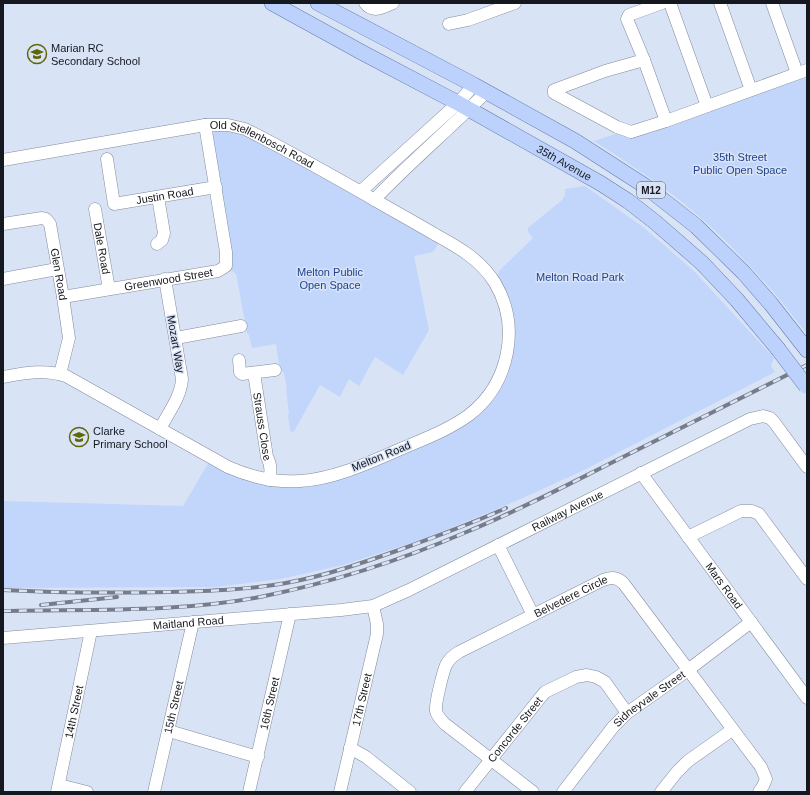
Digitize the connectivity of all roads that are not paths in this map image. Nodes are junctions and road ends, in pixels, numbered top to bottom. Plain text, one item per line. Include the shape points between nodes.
1 (272, 3) edge
2 (318, 3) edge
3 (365, 3) edge
4 (394, 3) edge
5 (515, 3) edge
6 (662, 3) edge
7 (670, 3) edge
8 (720, 3) edge
9 (772, 3) edge
10 (495, 6) edge
11 (449, 24) dead end
12 (644, 60) junction
13 (802, 71) edge
14 (480, 88) junction
15 (751, 90) junction
16 (463, 106) junction
17 (707, 106) junction
18 (666, 121) junction
19 (205, 125) junction
20 (107, 159) dead end
21 (3, 160) edge
22 (216, 187) junction
23 (361, 191) junction
24 (158, 197) junction
25 (374, 200) junction
26 (95, 209) dead end
27 (3, 224) edge
28 (158, 244) dead end
29 (57, 269) junction
30 (3, 279) edge
31 (165, 279) junction
32 (109, 289) junction
33 (63, 297) junction
34 (241, 326) dead end
35 (176, 338) junction
36 (807, 350) edge
37 (238, 360) dead end
38 (275, 370) dead end
39 (254, 373) junction
40 (60, 374) junction
41 (3, 377) edge
42 (806, 387) edge
43 (160, 429) junction
44 (807, 467) edge
45 (641, 473) junction
46 (270, 480) junction
47 (688, 537) junction
48 (498, 545) junction
49 (807, 580) edge
50 (373, 606) junction
51 (290, 614) junction
52 (533, 615) junction
53 (193, 622) junction
54 (751, 622) junction
55 (91, 631) junction
56 (3, 638) edge
57 (688, 670) junction
58 (807, 698) edge
59 (627, 714) junction
60 (732, 730) junction
61 (169, 731) junction
62 (350, 748) junction
63 (258, 757) junction
64 (490, 759) junction
65 (58, 788) edge
66 (87, 792) edge
67 (154, 792) edge
68 (250, 792) edge
69 (340, 792) edge
70 (410, 792) edge
71 (465, 792) edge
72 (532, 792) edge
73 (563, 792) edge
74 (661, 792) edge
75 (759, 792) edge

1 - 16 main road, 35th Avenue / M12
2 - 14 main road, M12
3 - 4 street via 369,8 375,9
5 - 10 street
6 - 12 street via 628,15 627,19
7 - 17 street
8 - 15 street
9 - 13 street
10 - 11 street via 468,20
12 - 18 street
12 - 18 street via 554,90 554,93 631,132
13 - 15 street
14 - 16 street
14 - 36 main road, M12 via 604,158 668,203 696,226 759,290
15 - 17 street
16 - 23 street
16 - 25 street
16 - 42 main road, 35th Avenue / M12, bridge via 600,182 655,222 727,289 778,349
17 - 18 street
19 - 21 street, Old Stellenbosch Road
19 - 22 street, Greenwood Street
19 - 23 street, Old Stellenbosch Road via 228,125 245,129
20 - 24 street, Justin Road via 114,204
22 - 24 street, Justin Road
22 - 31 street, Greenwood Street via 226,266 218,271
23 - 25 street, Melton Road
24 - 28 street via 164,233
25 - 46 street, Melton Road via 470,255 490,275 503,299 508,317 508,345 503,370 491,391 475,410 433,435 356,468 299,481
26 - 32 street, Dale Road
27 - 29 street, Glen Road via 37,218 46,219 50,224
29 - 30 street
29 - 33 street, Glen Road
31 - 32 street, Greenwood Street
31 - 35 street, Mozart Way
32 - 33 street, Greenwood Street
33 - 40 street, Glen Road via 69,338
34 - 35 street
35 - 43 street, Mozart Way via 182,371 181,388
37 - 39 street via 242,374
38 - 39 street
39 - 46 street, Strauss Close
40 - 41 street, Melton Road via 39,372
40 - 43 street, Melton Road via 72,378
43 - 46 street, Melton Road via 228,467
44 - 45 street, Railway Avenue via 774,422 763,416 750,419
45 - 47 street, Mars Road
45 - 48 street, Railway Avenue
47 - 49 street via 741,511 752,511 759,514
47 - 54 street, Mars Road
48 - 50 street, Railway Avenue
48 - 52 street
50 - 51 street, Maitland Road
50 - 62 street, 17th Street via 377,634
51 - 53 street, Maitland Road
51 - 63 street, 16th Street
52 - 57 street, Belvedere Circle via 603,580 616,578 624,584
52 - 64 street, Belvedere Circle via 455,654 446,666 437,700 437,714 445,724
53 - 55 street, Maitland Road
53 - 61 street, 15th Street
54 - 57 street, Sidneyvale Street
54 - 58 street, Mars Road
55 - 56 street, Maitland Road
55 - 65 street, 14th Street
57 - 59 street, Sidneyvale Street
57 - 60 street, Belvedere Circle
59 - 64 street, Concorde Street via 605,682 596,677 579,676 542,695
59 - 73 street, Sidneyvale Street via 613,727
60 - 74 street via 685,764
60 - 75 street, Belvedere Circle via 765,775 765,783
61 - 63 street
61 - 67 street, 15th Street
62 - 69 street, 17th Street
62 - 70 street via 361,753
63 - 68 street, 16th Street
64 - 71 street, Concorde Street
64 - 72 street, Belvedere Circle
65 - 66 street

